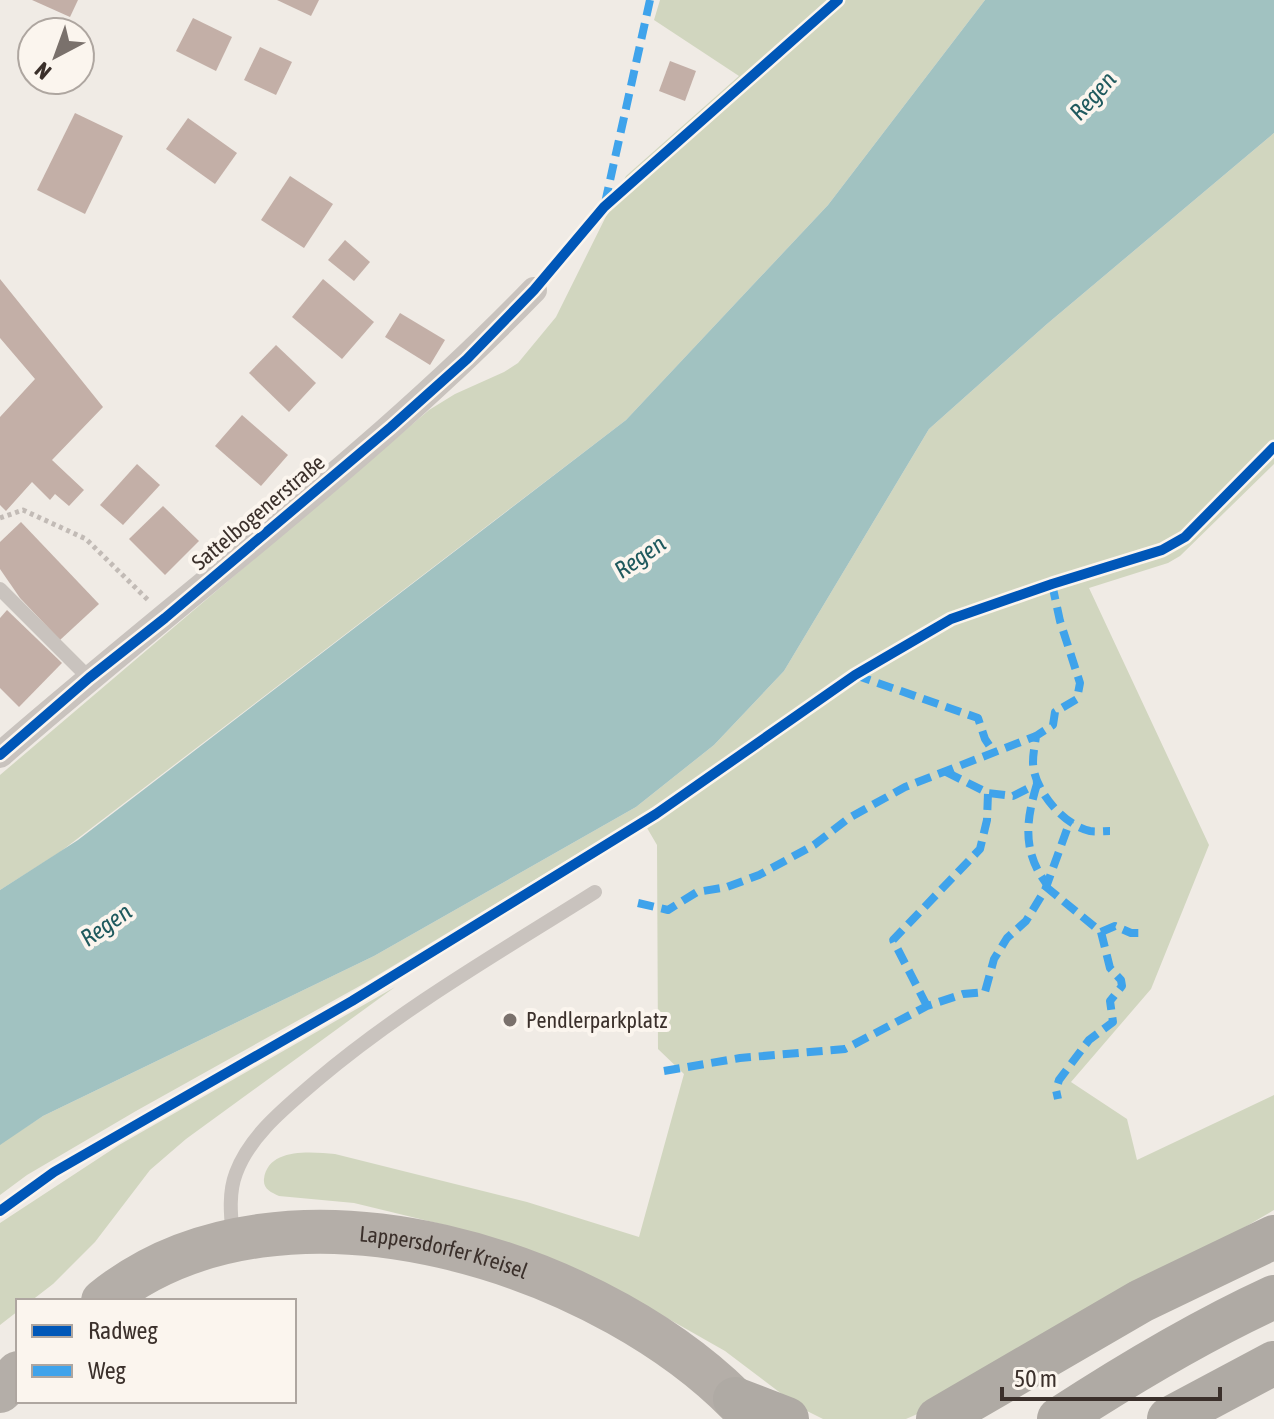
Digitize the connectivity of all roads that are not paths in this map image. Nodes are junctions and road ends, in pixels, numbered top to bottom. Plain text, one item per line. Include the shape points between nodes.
1 (534, 290) dead end
2 (0, 589) edge
3 (89, 678) junction
4 (0, 755) edge
5 (595, 892) dead end
6 (1274, 1237) edge
7 (233, 1240) junction
8 (1274, 1297) edge
9 (106, 1299) edge
10 (1274, 1363) edge
11 (16, 1373) edge
12 (0, 1391) edge
13 (744, 1409) edge
14 (787, 1419) edge
15 (938, 1419) edge
16 (1059, 1419) edge
17 (1169, 1419) edge

1 - 3 street, Sattelbogenerstraße via 391,427
2 - 3 lane
3 - 4 street, Sattelbogenerstraße
5 - 7 lane via 422,1001 288,1106 249,1147 235,1174 230,1203
6 - 15 highway via 1141,1301
7 - 9 highway, Lappersdorfer Kreisel via 164,1263
7 - 13 highway, Lappersdorfer Kreisel via 338,1232 468,1251 621,1314
8 - 16 highway via 1112,1384
10 - 17 highway
11 - 12 highway
13 - 14 highway

